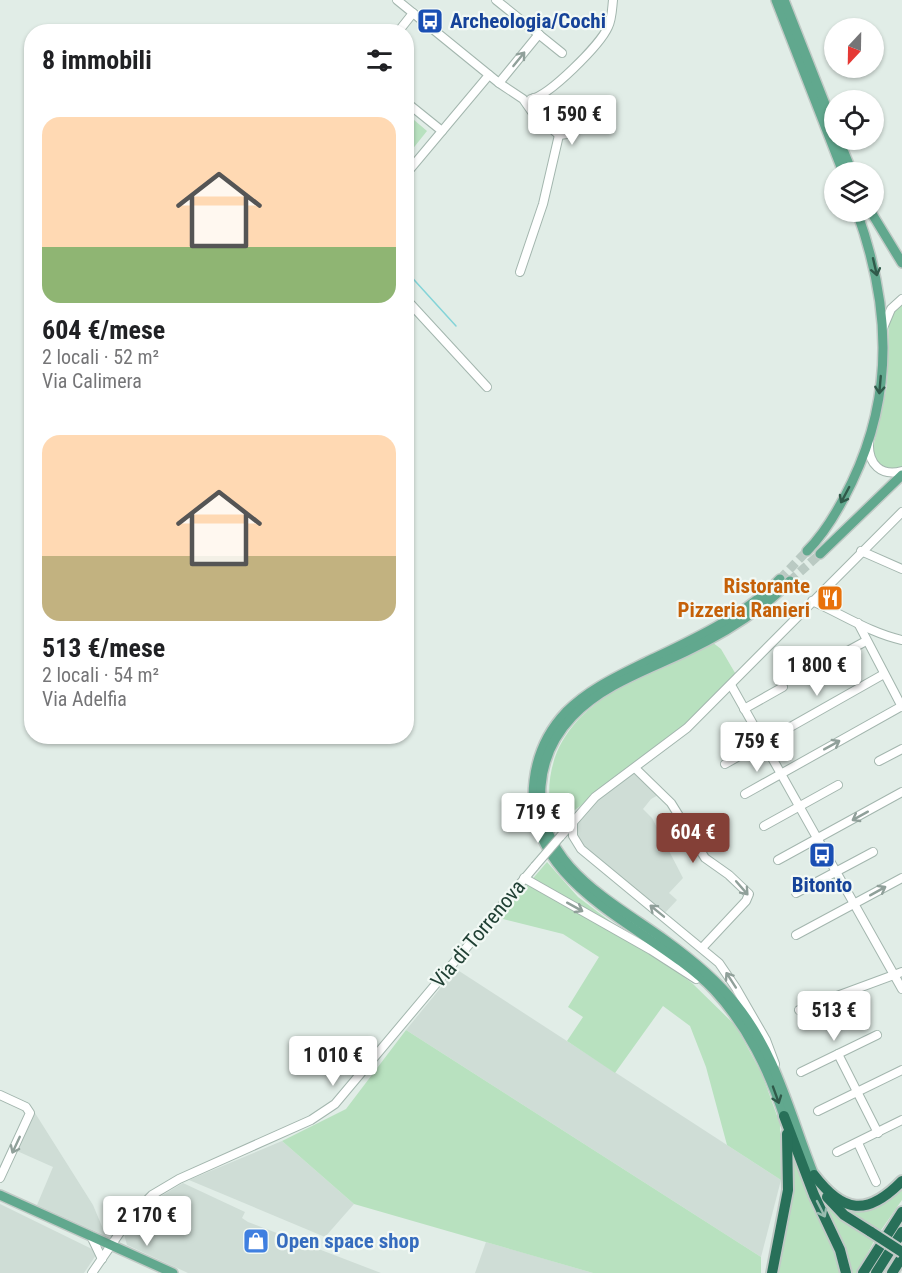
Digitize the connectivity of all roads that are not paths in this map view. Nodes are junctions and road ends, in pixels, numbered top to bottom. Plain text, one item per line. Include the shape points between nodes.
1 (496, 0) edge
2 (613, 0) edge
3 (776, 0) edge
4 (784, 0) edge
5 (402, 2) edge
6 (413, 13) junction
7 (404, 24) edge
8 (539, 34) junction
9 (562, 53) dead end
10 (489, 75) junction
11 (499, 83) junction
12 (534, 98) junction
13 (523, 99) junction
14 (824, 102) edge
15 (414, 108) edge
16 (442, 130) junction
17 (559, 135) junction
18 (839, 162) edge
19 (414, 164) edge
20 (860, 222) edge
21 (877, 222) edge
22 (902, 263) edge
23 (520, 272) dead end
24 (902, 299) edge
25 (414, 308) edge
26 (883, 328) junction
27 (487, 387) dead end
28 (868, 441) junction
29 (902, 473) edge
30 (902, 512) edge
31 (807, 551) tunnel mouth
32 (861, 551) junction
33 (820, 554) tunnel mouth
34 (902, 570) edge
35 (812, 601) junction
36 (857, 622) junction
37 (866, 640) junction
38 (902, 640) edge
39 (824, 664) dead end
40 (884, 674) junction
41 (730, 686) junction
42 (783, 687) dead end
43 (902, 706) edge
44 (744, 709) junction
45 (763, 743) junction
46 (902, 749) edge
47 (879, 761) dead end
48 (725, 764) dead end
49 (635, 768) junction
50 (781, 773) junction
51 (838, 785) dead end
52 (902, 792) edge
53 (745, 794) dead end
54 (799, 807) junction
55 (573, 820) junction
56 (764, 826) dead end
57 (817, 840) junction
58 (873, 852) dead end
59 (778, 860) dead end
60 (835, 873) junction
61 (524, 878) junction
62 (902, 878) edge
63 (796, 893) dead end
64 (854, 904) junction
65 (796, 935) dead end
66 (702, 948) junction
67 (898, 974) edge
68 (902, 989) edge
69 (728, 1007) junction
70 (799, 1010) dead end
71 (877, 1035) dead end
72 (838, 1054) junction
73 (776, 1069) junction
74 (902, 1070) edge
75 (801, 1072) dead end
76 (858, 1092) junction
77 (0, 1095) edge
78 (818, 1111) dead end
79 (784, 1116) junction
80 (902, 1120) edge
81 (878, 1133) junction
82 (858, 1143) junction
83 (837, 1152) dead end
84 (814, 1175) junction
85 (0, 1178) edge
86 (876, 1182) dead end
87 (902, 1182) edge
88 (0, 1196) edge
89 (902, 1212) edge
90 (902, 1232) edge
91 (91, 1236) junction
92 (111, 1245) junction
93 (902, 1252) edge
94 (902, 1257) edge
95 (102, 1259) junction
96 (92, 1273) edge
97 (173, 1273) edge
98 (772, 1273) edge
99 (846, 1273) edge
100 (864, 1273) edge
101 (876, 1273) edge
102 (892, 1273) edge

1 - 8 street
2 - 12 street via 609,25 601,39 544,94
3 - 18 main road
4 - 14 main road
5 - 6 street
6 - 7 street
6 - 10 street
8 - 9 street
11 -> 8 street
10 - 11 street
10 - 16 street
11 - 13 street
12 - 13 street
12 - 17 street via 568,127 567,134
13 - 17 street
15 - 16 street
16 - 19 street
17 - 23 street via 543,204
20 -> 26 main road via 875,269
21 - 22 main road
24 - 26 street via 891,309
25 - 27 street
26 -> 28 main road via 879,402
28 - 29 street via 876,467
28 -> 31 main road via 841,503
29 - 33 main road
30 - 32 street, Via di Torrenova
32 - 34 street
32 - 35 street, Via di Torrenova
35 - 36 street
35 - 41 street, Via di Torrenova
36 - 37 street
36 - 38 street via 880,635
37 - 39 street
37 - 40 street
40 - 43 street
40 - 45 street
41 - 44 street
41 - 49 street, Via di Torrenova via 679,736
42 - 44 street
50 -> 43 street
44 - 45 street
45 - 48 street
45 - 50 street
46 - 47 street
49 - 55 street, Via di Torrenova via 595,797
49 -> 66 street via 671,803 705,858 748,894 747,900
50 - 53 street
50 - 54 street
51 - 54 street
52 -> 57 street
54 - 56 street
54 - 57 street
55 - 61 street, Via di Torrenova, bridge
66 -> 55 street via 581,849 573,836
57 - 59 street
57 - 60 street
58 - 60 street
60 - 63 street
60 - 64 street
61 -> 69 street via 665,958
61 - 92 street, Via di Torrenova via 335,1104 310,1120 158,1191 135,1211
64 -> 62 street
64 - 65 street
64 - 67 street
73 -> 66 street via 769,1045 736,988
67 - 68 street
67 - 70 street
69 - 73 main road via 684,963 590,897 565,873 540,831 534,802 535,777 548,736 580,699 723,623 785,580 733,626 627,679 580,709 550,749 541,790 550,839 569,866 594,890 710,976 750,1022
69 -> 79 main road via 760,1054
71 - 72 street
72 - 75 street
72 - 76 street
73 - 84 main road
74 - 76 street
76 - 78 street
76 - 81 street
77 -> 85 street via 30,1111
79 - 98 highway via 789,1190
79 -> 99 highway
80 - 81 street
81 - 82 street
82 - 83 street
82 - 86 street
84 - 87 highway via 835,1198 858,1207 878,1202
84 - 93 highway, bridge via 835,1206
88 - 91 main road
89 - 100 highway
90 - 101 highway
91 - 92 main road
91 - 95 street
92 - 95 street, Via di Torrenova
92 - 97 main road
94 - 102 highway
95 - 96 street, Via di Torrenova

